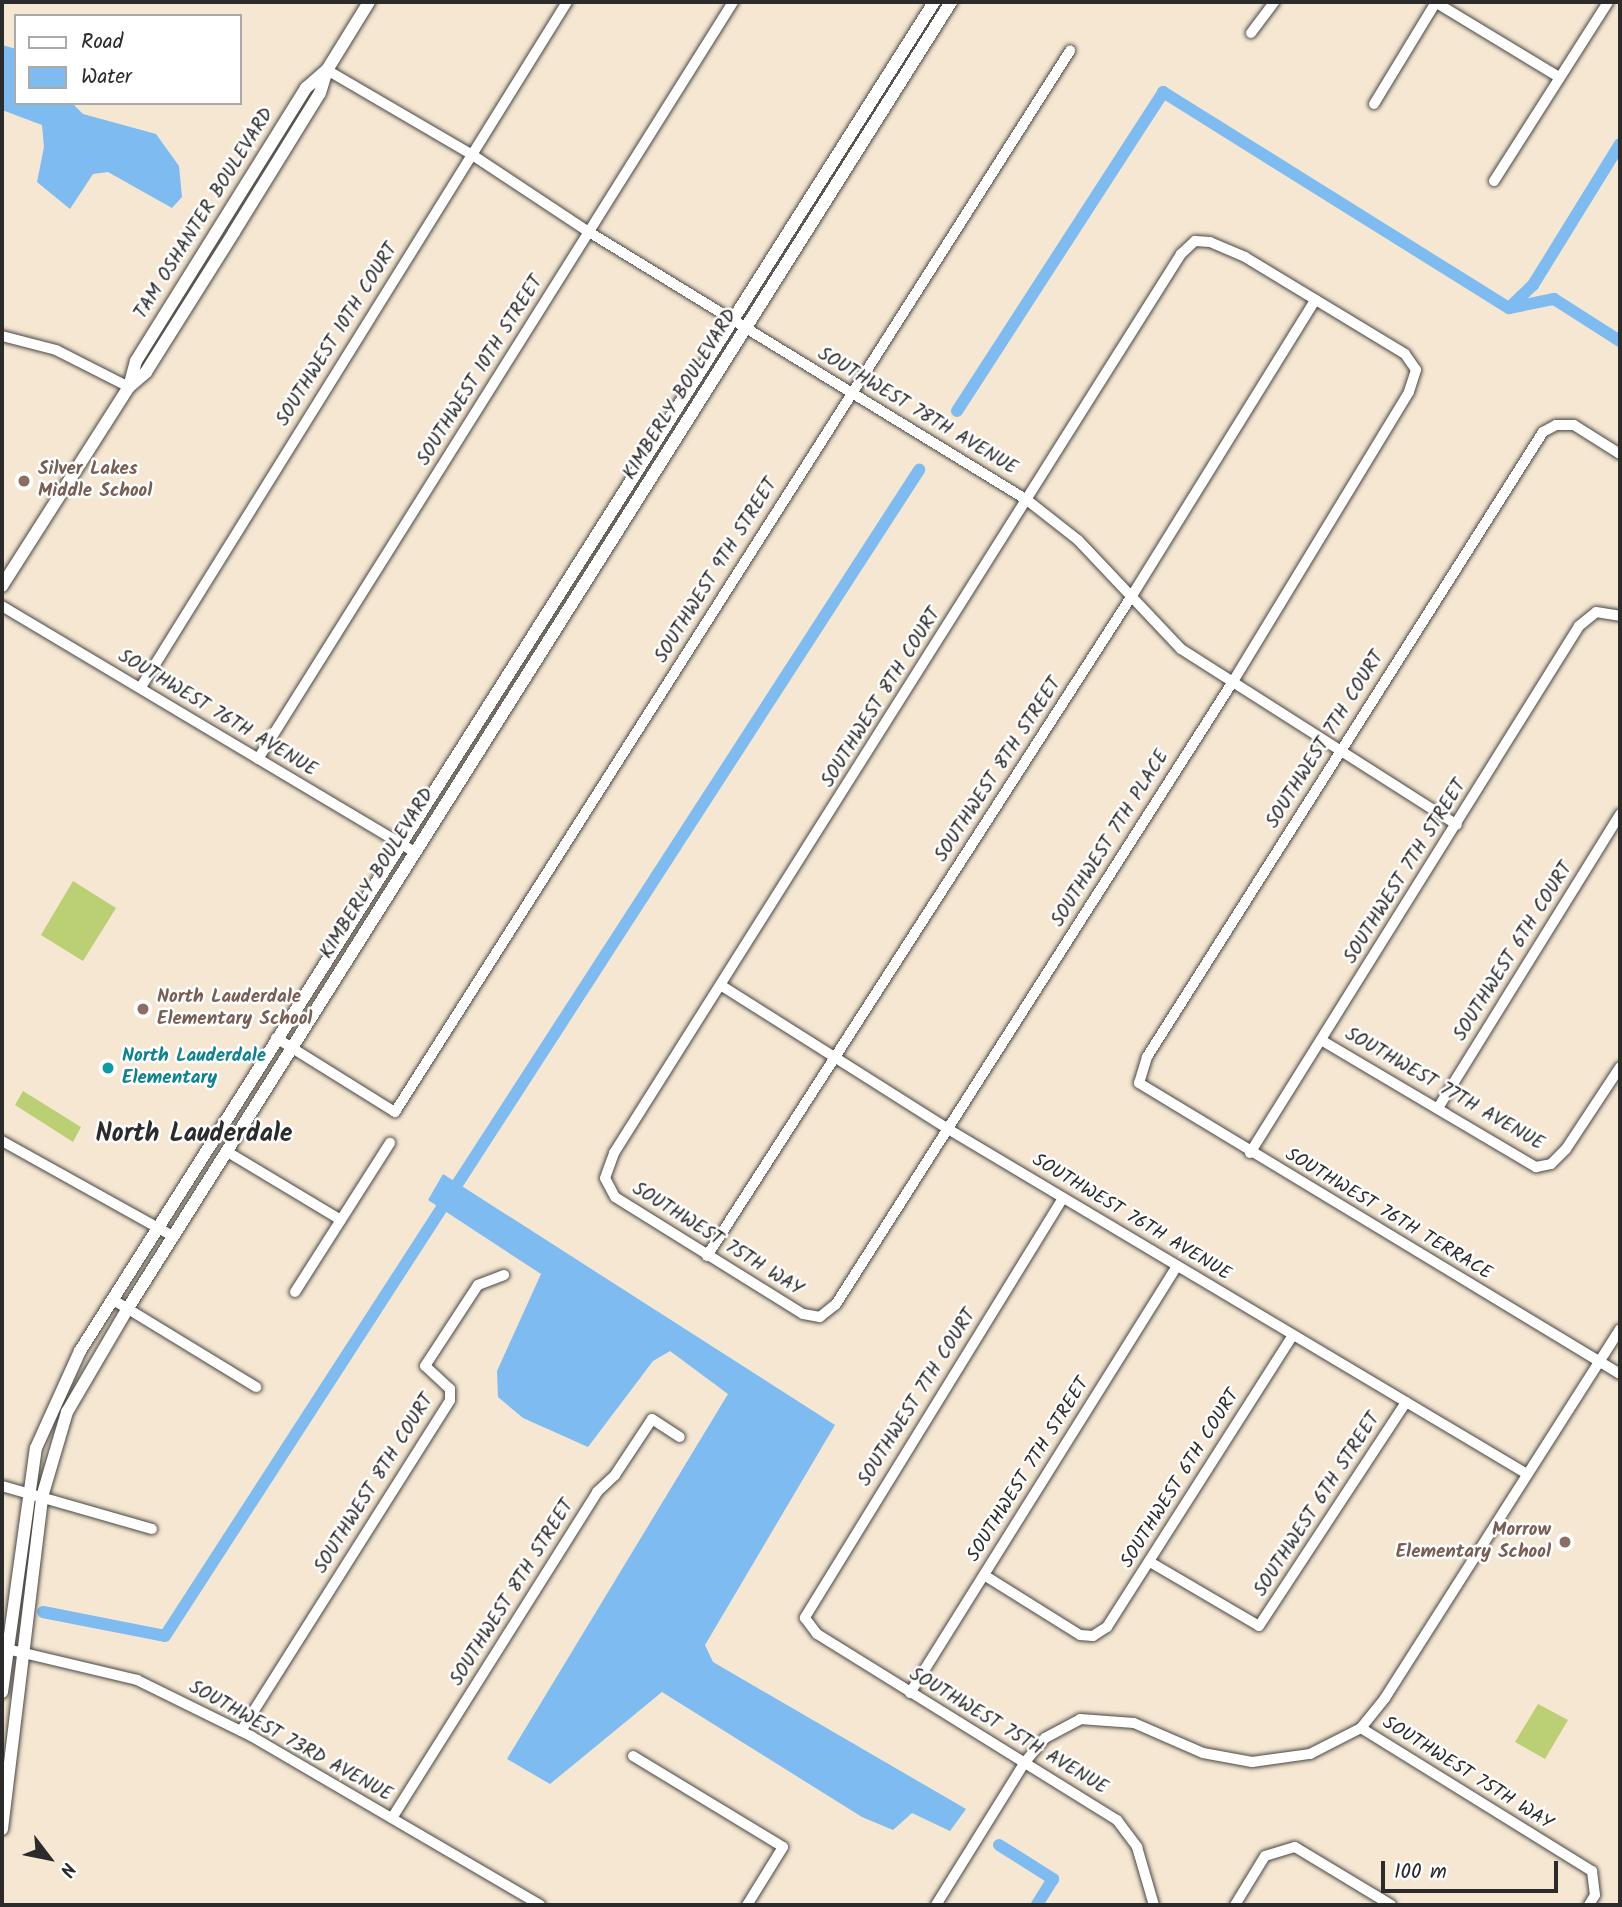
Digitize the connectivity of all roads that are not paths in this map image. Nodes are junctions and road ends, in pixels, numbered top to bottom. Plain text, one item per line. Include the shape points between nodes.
1 (369, 2) edge
2 (568, 2) edge
3 (733, 2) edge
4 (934, 2) edge
5 (951, 2) edge
6 (1273, 2) edge
7 (1435, 2) edge
8 (1608, 2) edge
9 (1251, 33) dead end
10 (1070, 51) dead end
11 (327, 70) junction
12 (1559, 77) junction
13 (1374, 104) dead end
14 (471, 154) junction
15 (1494, 181) dead end
16 (589, 232) junction
17 (1315, 300) junction
18 (734, 320) junction
19 (747, 328) junction
20 (2, 336) edge
21 (129, 387) junction
22 (851, 392) junction
23 (1620, 454) edge
24 (636, 473) junction
25 (649, 481) junction
26 (1027, 500) junction
27 (2, 586) edge
28 (1133, 594) junction
29 (2, 606) edge
30 (1620, 616) edge
31 (1232, 682) junction
32 (141, 687) junction
33 (1339, 752) junction
34 (258, 759) junction
35 (1620, 814) edge
36 (1457, 825) junction
37 (400, 844) junction
38 (414, 852) junction
39 (353, 918) junction
40 (722, 986) junction
41 (322, 1000) junction
42 (276, 1038) junction
43 (1321, 1040) junction
44 (292, 1048) junction
45 (835, 1057) junction
46 (1620, 1067) edge
47 (1139, 1083) joint
48 (1438, 1108) junction
49 (948, 1129) junction
50 (2, 1141) edge
51 (390, 1143) dead end
52 (226, 1151) junction
53 (1250, 1153) junction
54 (605, 1178) joint
55 (1063, 1198) junction
56 (341, 1220) junction
57 (156, 1227) junction
58 (173, 1236) junction
59 (707, 1256) junction
60 (1177, 1266) junction
61 (504, 1275) dead end
62 (295, 1292) dead end
63 (112, 1299) junction
64 (128, 1308) junction
65 (820, 1317) joint
66 (1620, 1329) edge
67 (1293, 1335) junction
68 (1600, 1362) junction
69 (1620, 1374) edge
70 (256, 1387) dead end
71 (1406, 1402) junction
72 (680, 1437) dead end
73 (1527, 1475) junction
74 (2, 1486) edge
75 (26, 1493) junction
76 (42, 1497) junction
77 (152, 1530) dead end
78 (1150, 1562) junction
79 (984, 1575) junction
80 (805, 1618) joint
81 (7, 1649) junction
82 (23, 1651) junction
83 (2, 1692) edge
84 (909, 1693) junction
85 (1361, 1728) junction
86 (242, 1731) junction
87 (633, 1756) dead end
88 (1025, 1762) junction
89 (392, 1818) junction
90 (2, 1829) edge
91 (540, 1905) edge
92 (747, 1905) edge
93 (936, 1905) edge
94 (1154, 1905) edge
95 (1235, 1905) edge
96 (1391, 1905) edge
97 (1589, 1905) edge

1 - 11 street, TAM OSHANTER BOULEVARD
2 - 14 street, SOUTHWEST 10TH COURT
3 - 16 street, SOUTHWEST 10TH STREET
4 - 18 street, KIMBERLY BOULEVARD
5 - 19 street, KIMBERLY BOULEVARD
6 - 9 street
7 - 12 street
7 - 13 street
8 - 12 street
10 - 22 street, SOUTHWEST 9TH STREET
11 - 14 street, SOUTHWEST 78TH AVENUE
11 - 21 street, TAM OSHANTER BOULEVARD via 320,93 161,349
12 - 15 street
14 - 16 street, SOUTHWEST 78TH AVENUE
14 - 32 street, SOUTHWEST 10TH COURT
16 - 18 street, SOUTHWEST 78TH AVENUE
16 - 34 street, SOUTHWEST 10TH STREET
17 - 26 street, SOUTHWEST 8TH COURT via 1245,257 1210,242 1195,241 1181,254
17 - 28 street, SOUTHWEST 8TH STREET
17 - 31 street, SOUTHWEST 7TH PLACE via 1405,354 1416,370 1409,392
18 - 19 street, SOUTHWEST 78TH AVENUE
18 - 24 street, KIMBERLY BOULEVARD
19 - 22 street, SOUTHWEST 78TH AVENUE
19 - 25 street, KIMBERLY BOULEVARD
20 - 21 street via 65,354
21 - 27 street, TAM OSHANTER BOULEVARD
22 - 26 street, SOUTHWEST 78TH AVENUE
22 - 44 street, SOUTHWEST 9TH STREET via 395,1112
23 - 33 street, SOUTHWEST 7TH COURT via 1573,425 1556,425 1543,432
24 - 25 street
24 - 37 street, KIMBERLY BOULEVARD
25 - 38 street, KIMBERLY BOULEVARD
26 - 28 street, SOUTHWEST 78TH AVENUE
26 - 40 street, SOUTHWEST 8TH COURT
28 - 31 street, SOUTHWEST 78TH AVENUE via 1181,649
28 - 45 street, SOUTHWEST 8TH STREET
29 - 32 street, SOUTHWEST 76TH AVENUE
30 - 36 street, SOUTHWEST 7TH STREET via 1596,612 1579,626
31 - 33 street, SOUTHWEST 78TH AVENUE
31 - 49 street, SOUTHWEST 7TH PLACE
32 - 34 street, SOUTHWEST 76TH AVENUE
33 - 36 street, SOUTHWEST 78TH AVENUE
33 - 47 street, SOUTHWEST 7TH COURT via 1147,1057
34 - 37 street, SOUTHWEST 76TH AVENUE
35 - 48 street, SOUTHWEST 6TH COURT
36 - 43 street, SOUTHWEST 7TH STREET
37 - 38 street, SOUTHWEST 76TH AVENUE
37 - 39 street, KIMBERLY BOULEVARD
38 - 41 street, KIMBERLY BOULEVARD
39 - 41 street via 354,937 324,986
39 - 42 street, KIMBERLY BOULEVARD
40 - 45 street, SOUTHWEST 76TH AVENUE
40 - 54 street, SOUTHWEST 8TH COURT via 614,1153
41 - 44 street, KIMBERLY BOULEVARD
42 - 44 street
42 - 57 street, KIMBERLY BOULEVARD
43 - 48 street, SOUTHWEST 77TH AVENUE
43 - 53 street, SOUTHWEST 7TH STREET
44 - 52 street, KIMBERLY BOULEVARD
45 - 49 street, SOUTHWEST 76TH AVENUE
45 - 59 street, SOUTHWEST 8TH STREET
46 - 48 street, SOUTHWEST 77TH AVENUE via 1566,1149 1551,1164 1536,1167
47 - 53 street, SOUTHWEST 76TH TERRACE
49 - 55 street, SOUTHWEST 76TH AVENUE
49 - 65 street, SOUTHWEST 7TH PLACE via 836,1304
50 - 57 street
51 - 56 street
52 - 56 street
52 - 58 street, KIMBERLY BOULEVARD
53 - 68 street, SOUTHWEST 76TH TERRACE
54 - 59 street, SOUTHWEST 75TH WAY via 615,1197
55 - 60 street, SOUTHWEST 76TH AVENUE
55 - 80 street, SOUTHWEST 7TH COURT
56 - 62 street
57 - 58 street
57 - 63 street, KIMBERLY BOULEVARD
58 - 64 street, KIMBERLY BOULEVARD
59 - 65 street, SOUTHWEST 75TH WAY via 803,1314
60 - 67 street, SOUTHWEST 76TH AVENUE
60 - 79 street, SOUTHWEST 7TH STREET
61 - 86 street, SOUTHWEST 8TH COURT via 478,1285 425,1366 450,1389 450,1400
63 - 64 street
63 - 75 street, KIMBERLY BOULEVARD via 55,1399 36,1448
64 - 70 street
64 - 76 street, KIMBERLY BOULEVARD via 66,1412
66 - 68 street
67 - 71 street, SOUTHWEST 76TH AVENUE
67 - 78 street, SOUTHWEST 6TH COURT
68 - 69 street, SOUTHWEST 76TH TERRACE
68 - 73 street
71 - 73 street, SOUTHWEST 76TH AVENUE
71 - 78 street, SOUTHWEST 6TH STREET via 1259,1626
72 - 89 street, SOUTHWEST 8TH STREET via 652,1419 615,1475 597,1492
73 - 85 street via 1385,1698
74 - 75 street
75 - 76 street
75 - 81 street, KIMBERLY BOULEVARD
76 - 77 street
76 - 82 street, KIMBERLY BOULEVARD
78 - 79 street, SOUTHWEST 6TH COURT via 1107,1627 1093,1636 1080,1635
79 - 84 street, SOUTHWEST 7TH STREET
80 - 84 street, SOUTHWEST 75TH AVENUE via 817,1634
81 - 82 street, SOUTHWEST 73RD AVENUE
81 - 83 street, KIMBERLY BOULEVARD
82 - 86 street, SOUTHWEST 73RD AVENUE via 137,1679
82 - 90 street, KIMBERLY BOULEVARD
84 - 88 street, SOUTHWEST 75TH AVENUE
85 - 88 street via 1310,1754 1252,1762 1203,1753 1134,1723 1080,1719 1045,1738
85 - 97 street, SOUTHWEST 75TH WAY via 1592,1871 1595,1895
86 - 89 street, SOUTHWEST 73RD AVENUE
87 - 92 street via 783,1847
88 - 93 street
88 - 94 street, SOUTHWEST 75TH AVENUE via 1118,1820 1137,1847
89 - 91 street, SOUTHWEST 73RD AVENUE
95 - 96 street via 1265,1856 1295,1847

